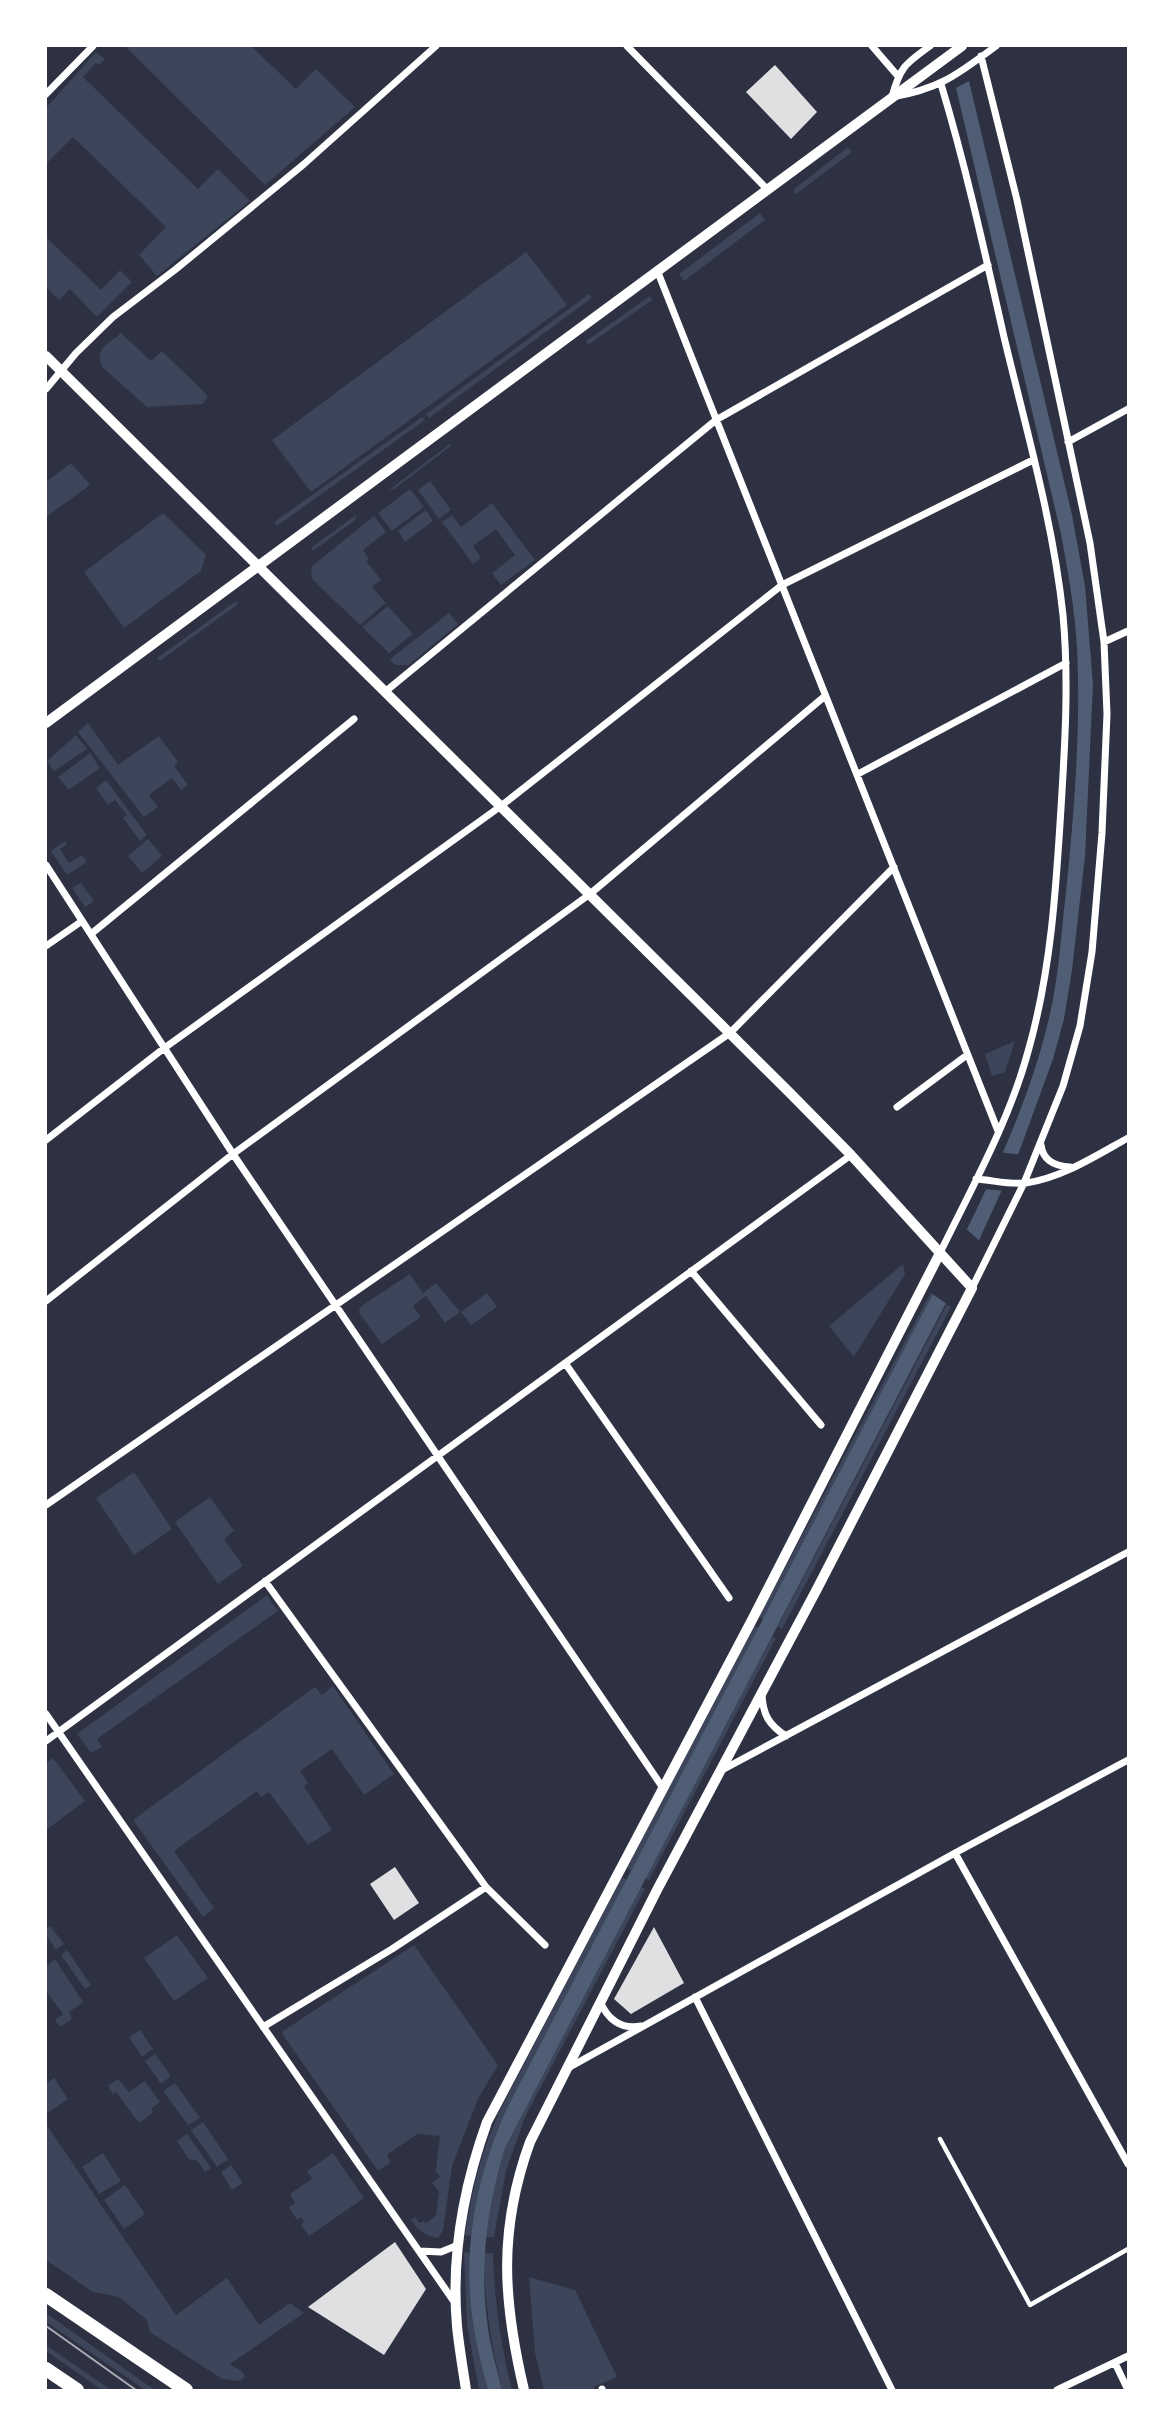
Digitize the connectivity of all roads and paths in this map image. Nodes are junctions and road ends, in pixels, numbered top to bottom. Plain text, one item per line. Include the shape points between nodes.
1 (93, 46) edge
2 (436, 46) edge
3 (627, 46) edge
4 (872, 46) edge
5 (930, 46) edge
6 (962, 46) edge
7 (996, 46) edge
8 (981, 56) junction
9 (897, 75) junction
10 (941, 84) junction
11 (46, 94) edge
12 (892, 97) junction
13 (767, 189) junction
14 (988, 265) junction
15 (657, 270) junction
16 (46, 356) edge
17 (62, 371) junction
18 (46, 389) edge
19 (1129, 408) edge
20 (716, 420) junction
21 (1068, 442) junction
22 (1033, 460) junction
23 (259, 565) junction
24 (782, 585) junction
25 (1129, 631) edge
26 (1104, 642) junction
27 (1066, 663) junction
28 (386, 691) junction
29 (825, 696) junction
30 (354, 719) dead end
31 (46, 723) edge
32 (858, 774) junction
33 (501, 806) junction
34 (46, 866) edge
35 (894, 867) junction
36 (590, 894) junction
37 (82, 921) junction
38 (91, 934) junction
39 (46, 946) edge
40 (730, 1033) junction
41 (163, 1049) junction
42 (967, 1055) junction
43 (897, 1107) dead end
44 (998, 1131) junction
45 (1129, 1138) edge
46 (46, 1140) edge
47 (1040, 1143) junction
48 (233, 1154) junction
49 (851, 1155) junction
50 (1074, 1167) junction
51 (980, 1179) junction
52 (1022, 1183) junction
53 (942, 1256) junction
54 (691, 1271) junction
55 (969, 1286) junction
56 (46, 1301) edge
57 (335, 1304) junction
58 (565, 1363) junction
59 (821, 1425) dead end
60 (438, 1455) junction
61 (46, 1505) edge
62 (1129, 1552) edge
63 (265, 1581) junction
64 (729, 1598) dead end
65 (761, 1692) junction
66 (46, 1714) edge
67 (57, 1731) junction
68 (786, 1736) junction
69 (46, 1741) edge
70 (1129, 1760) edge
71 (718, 1772) junction
72 (663, 1788) junction
73 (955, 1853) junction
74 (486, 1887) junction
75 (545, 1945) dead end
76 (695, 1997) junction
77 (600, 2001) junction
78 (645, 2025) junction
79 (263, 2027) junction
80 (566, 2070) junction
81 (940, 2139) dead end
82 (1129, 2164) edge
83 (459, 2244) junction
84 (1129, 2249) edge
85 (419, 2251) junction
86 (46, 2295) edge
87 (456, 2303) junction
88 (1129, 2357) edge
89 (1115, 2363) junction
90 (46, 2370) edge
91 (76, 2390) edge
92 (186, 2390) edge
93 (466, 2390) edge
94 (524, 2390) edge
95 (892, 2390) edge
96 (1057, 2390) edge
97 (1128, 2390) edge

1 - 11 street
2 - 17 street via 304,164 113,317
3 - 13 street
4 - 9 street
5 - 9 street
6 - 12 street
7 - 8 street
8 - 10 street
8 - 21 street
9 - 12 street
10 - 12 street
10 - 14 street
12 - 13 street
13 - 15 street
14 - 20 street
14 - 22 street
15 - 20 street
15 - 23 street
16 - 17 street
17 - 18 street
17 - 23 street
19 - 21 street
20 - 24 street
20 - 28 street
21 - 26 street via 1090,543
22 - 24 street
22 - 27 street via 1055,562
23 - 28 street
23 - 31 street
24 - 29 street
24 - 33 street
25 - 26 street
26 - 47 street via 1106,749 1092,952 1073,1056
27 - 32 street
27 - 44 street via 1060,831 1046,974 1028,1051
28 - 33 street
29 - 32 street
29 - 36 street
30 - 38 street
32 - 35 street
33 - 36 street
33 - 41 street
34 - 37 street
35 - 40 street
35 - 42 street
36 - 40 street
36 - 48 street
37 - 38 street
37 - 39 street
38 - 41 street
40 - 49 street
40 - 57 street
41 - 46 street
41 - 48 street
42 - 43 street
42 - 44 street
44 - 51 street
45 - 50 street
47 - 50 street via 1049,1161
47 - 52 street
48 - 56 street
48 - 57 street
49 - 53 street
49 - 54 street
50 - 52 street
51 - 52 street
51 - 53 street
52 - 55 street
53 - 55 street
53 - 72 street
54 - 58 street
54 - 59 street
55 - 65 street via 863,1502
57 - 60 street
57 - 61 street
58 - 60 street
58 - 64 street
60 - 63 street
60 - 72 street
62 - 68 street
63 - 67 street
63 - 74 street
65 - 68 street via 768,1721
65 - 71 street
66 - 67 street
67 - 69 street
67 - 79 street
68 - 71 street
70 - 73 street
71 - 77 street
72 - 83 street via 494,2105 471,2175
73 - 76 street
73 - 82 street
74 - 75 street
74 - 79 street
76 - 78 street
76 - 95 street
77 - 78 street via 612,2021 634,2028
77 - 80 street
78 - 80 street
79 - 85 street
80 - 94 street via 525,2154 509,2227 507,2302
81 - 84 lane via 1030,2305
83 - 85 street via 441,2252
83 - 87 street
85 - 87 street
86 - 92 main road
87 - 93 street
88 - 89 street
89 - 96 street
89 - 97 street
90 - 91 main road

